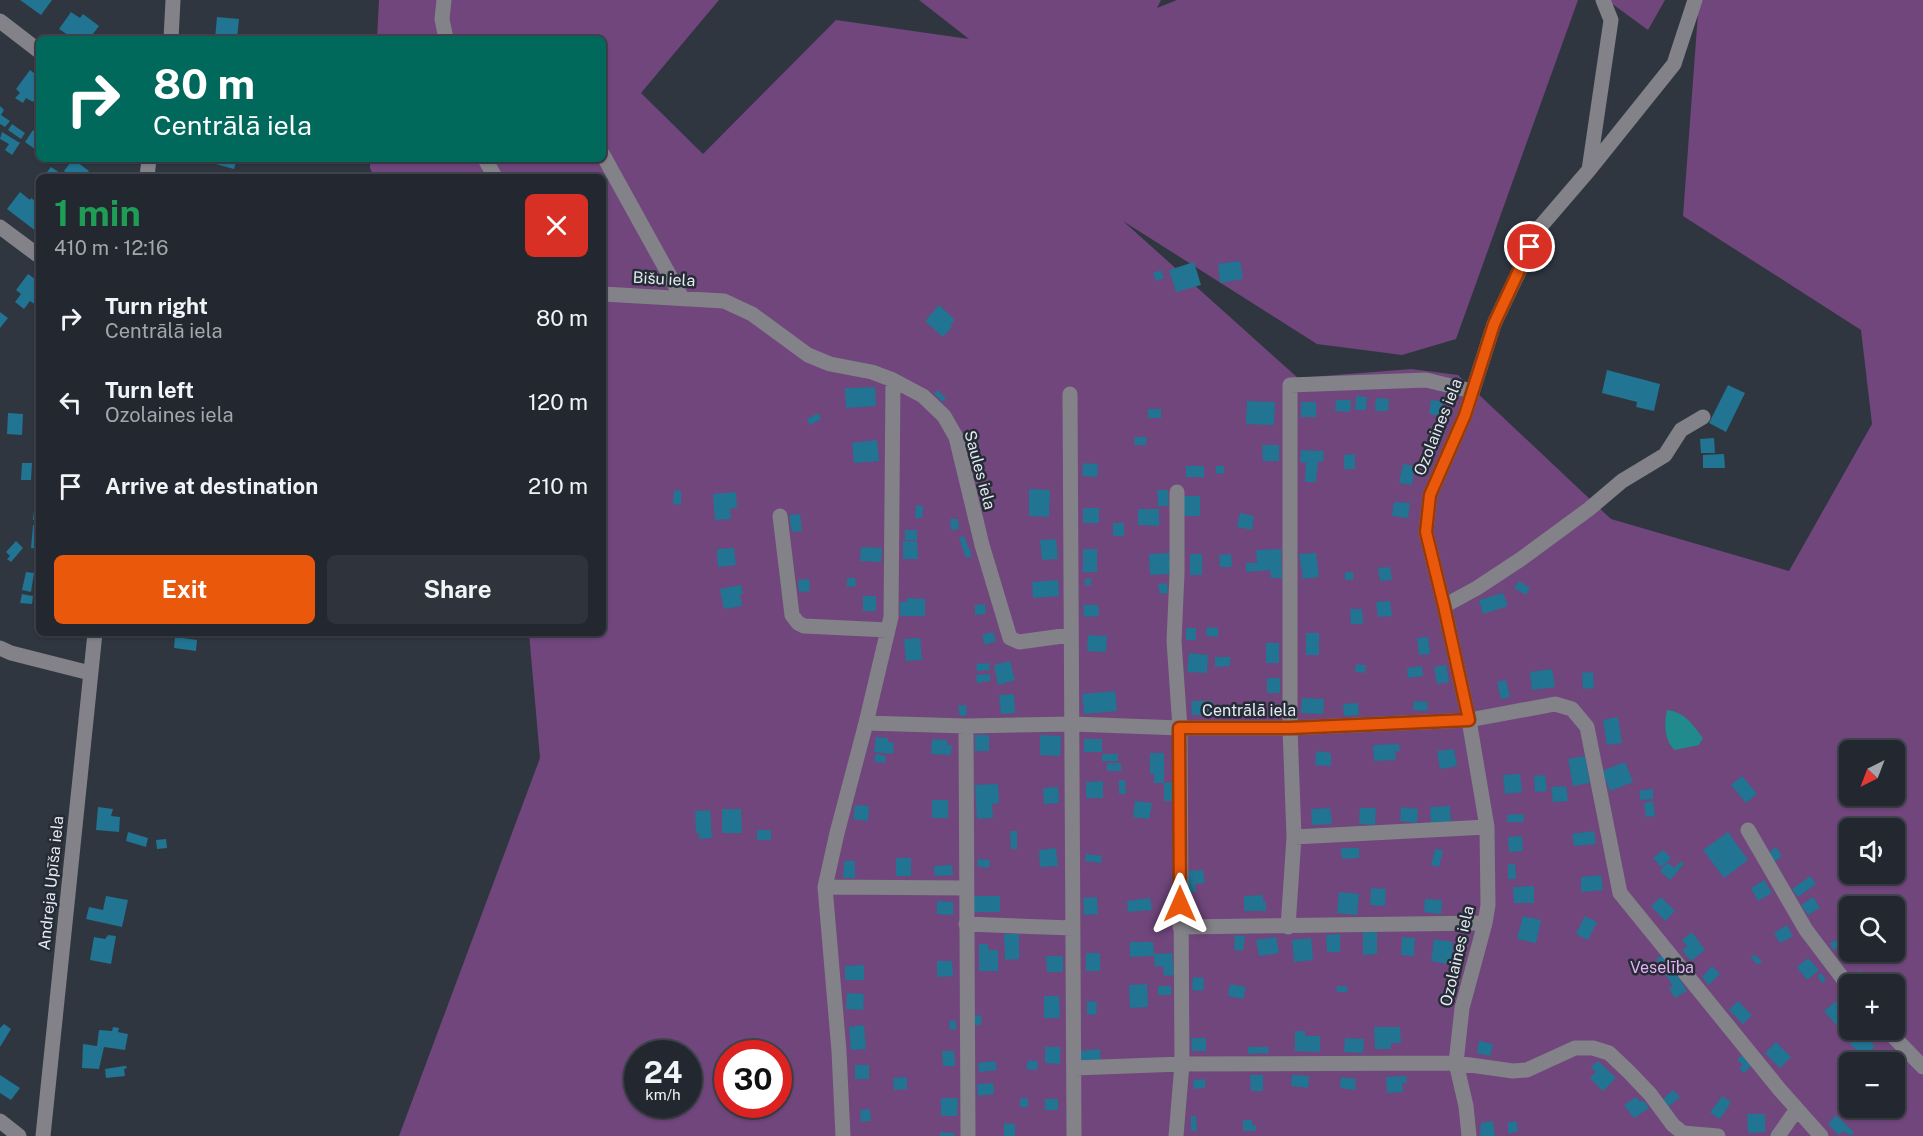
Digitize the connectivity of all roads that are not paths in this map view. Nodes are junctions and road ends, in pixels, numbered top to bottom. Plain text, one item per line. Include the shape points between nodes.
1 (173, 0) edge
2 (444, 0) edge
3 (1603, 0) edge
4 (1695, 0) edge
5 (0, 21) edge
6 (171, 36) edge
7 (445, 36) edge
8 (36, 49) edge
9 (606, 160) edge
10 (1589, 170) junction
11 (0, 227) edge
12 (36, 254) edge
13 (606, 294) edge
14 (682, 298) junction
15 (723, 301) joint
16 (893, 380) junction
17 (1472, 391) junction
18 (1070, 394) dead end
19 (1703, 417) dead end
20 (1177, 492) dead end
21 (780, 516) dead end
22 (1444, 606) junction
23 (888, 630) junction
24 (1070, 635) junction
25 (95, 636) edge
26 (0, 648) edge
27 (90, 673) junction
28 (1469, 720) junction
29 (866, 723) junction
30 (1073, 724) junction
31 (966, 726) junction
32 (1179, 728) junction
33 (1290, 728) junction
34 (1487, 827) junction
35 (1748, 830) dead end
36 (1294, 837) junction
37 (825, 887) junction
38 (967, 888) junction
39 (1485, 923) junction
40 (966, 924) junction
41 (1180, 927) junction
42 (1288, 927) junction
43 (1072, 928) junction
44 (1839, 974) edge
45 (1897, 1040) edge
46 (1456, 1063) junction
47 (1182, 1064) junction
48 (1923, 1067) edge
49 (1074, 1068) junction
50 (1797, 1109) junction
51 (0, 1121) edge
52 (19, 1136) edge
53 (43, 1136) edge
54 (843, 1136) edge
55 (968, 1136) edge
56 (1074, 1136) edge
57 (1176, 1136) edge
58 (1469, 1136) edge
59 (1718, 1136) edge
60 (1778, 1136) edge
61 (1821, 1136) edge

1 - 6 street
2 - 7 street via 441,19
3 - 10 street via 1611,20
4 - 10 street, Ozolaines iela via 1674,64
5 - 8 street
9 - 14 street
10 - 17 street, Ozolaines iela via 1540,227 1494,324
11 - 12 street
13 - 14 street, Bišu iela
14 - 15 street, Bišu iela
15 - 16 street, Saules iela via 752,314 808,356
16 - 23 street
16 - 24 street, Saules iela via 923,396 944,416 956,437 1010,638 1019,642
17 - 22 street, Ozolaines iela via 1430,495 1426,532
17 - 33 street via 1426,380 1290,385
18 - 24 street
19 - 22 street via 1681,429 1665,455 1622,481 1521,559
20 - 32 street via 1174,641
21 - 23 street via 792,615 798,623
22 - 28 street, Ozolaines iela
23 - 29 street
24 - 30 street
25 - 27 street, Andreja Upīša iela
26 - 27 street
27 - 53 street, Andreja Upīša iela
28 - 33 street, Centrālā iela
28 - 34 street, Ozolaines iela
28 - 50 street, Centrālā iela via 1555,704 1572,709 1587,727 1620,893
29 - 31 street, Centrālā iela
29 - 37 street
30 - 31 street, Centrālā iela
30 - 32 street, Centrālā iela
30 - 43 street
31 - 38 street
32 - 33 street, Centrālā iela
32 - 41 street
33 - 36 street
34 - 36 street
34 - 39 street, Ozolaines iela
35 - 44 street via 1806,930
36 - 42 street
37 - 38 street
37 - 54 street
38 - 40 street
39 - 42 street
39 - 46 street, Ozolaines iela via 1462,1008
40 - 43 street
40 - 55 street
41 - 42 street
41 - 47 street
43 - 49 street
45 - 48 street
46 - 47 street
46 - 58 street, Ozolaines iela
46 - 59 street via 1527,1070 1575,1048 1593,1048 1609,1053 1683,1133
47 - 49 street
47 - 57 street
49 - 56 street
50 - 60 street
50 - 61 street, Centrālā iela
51 - 52 street

